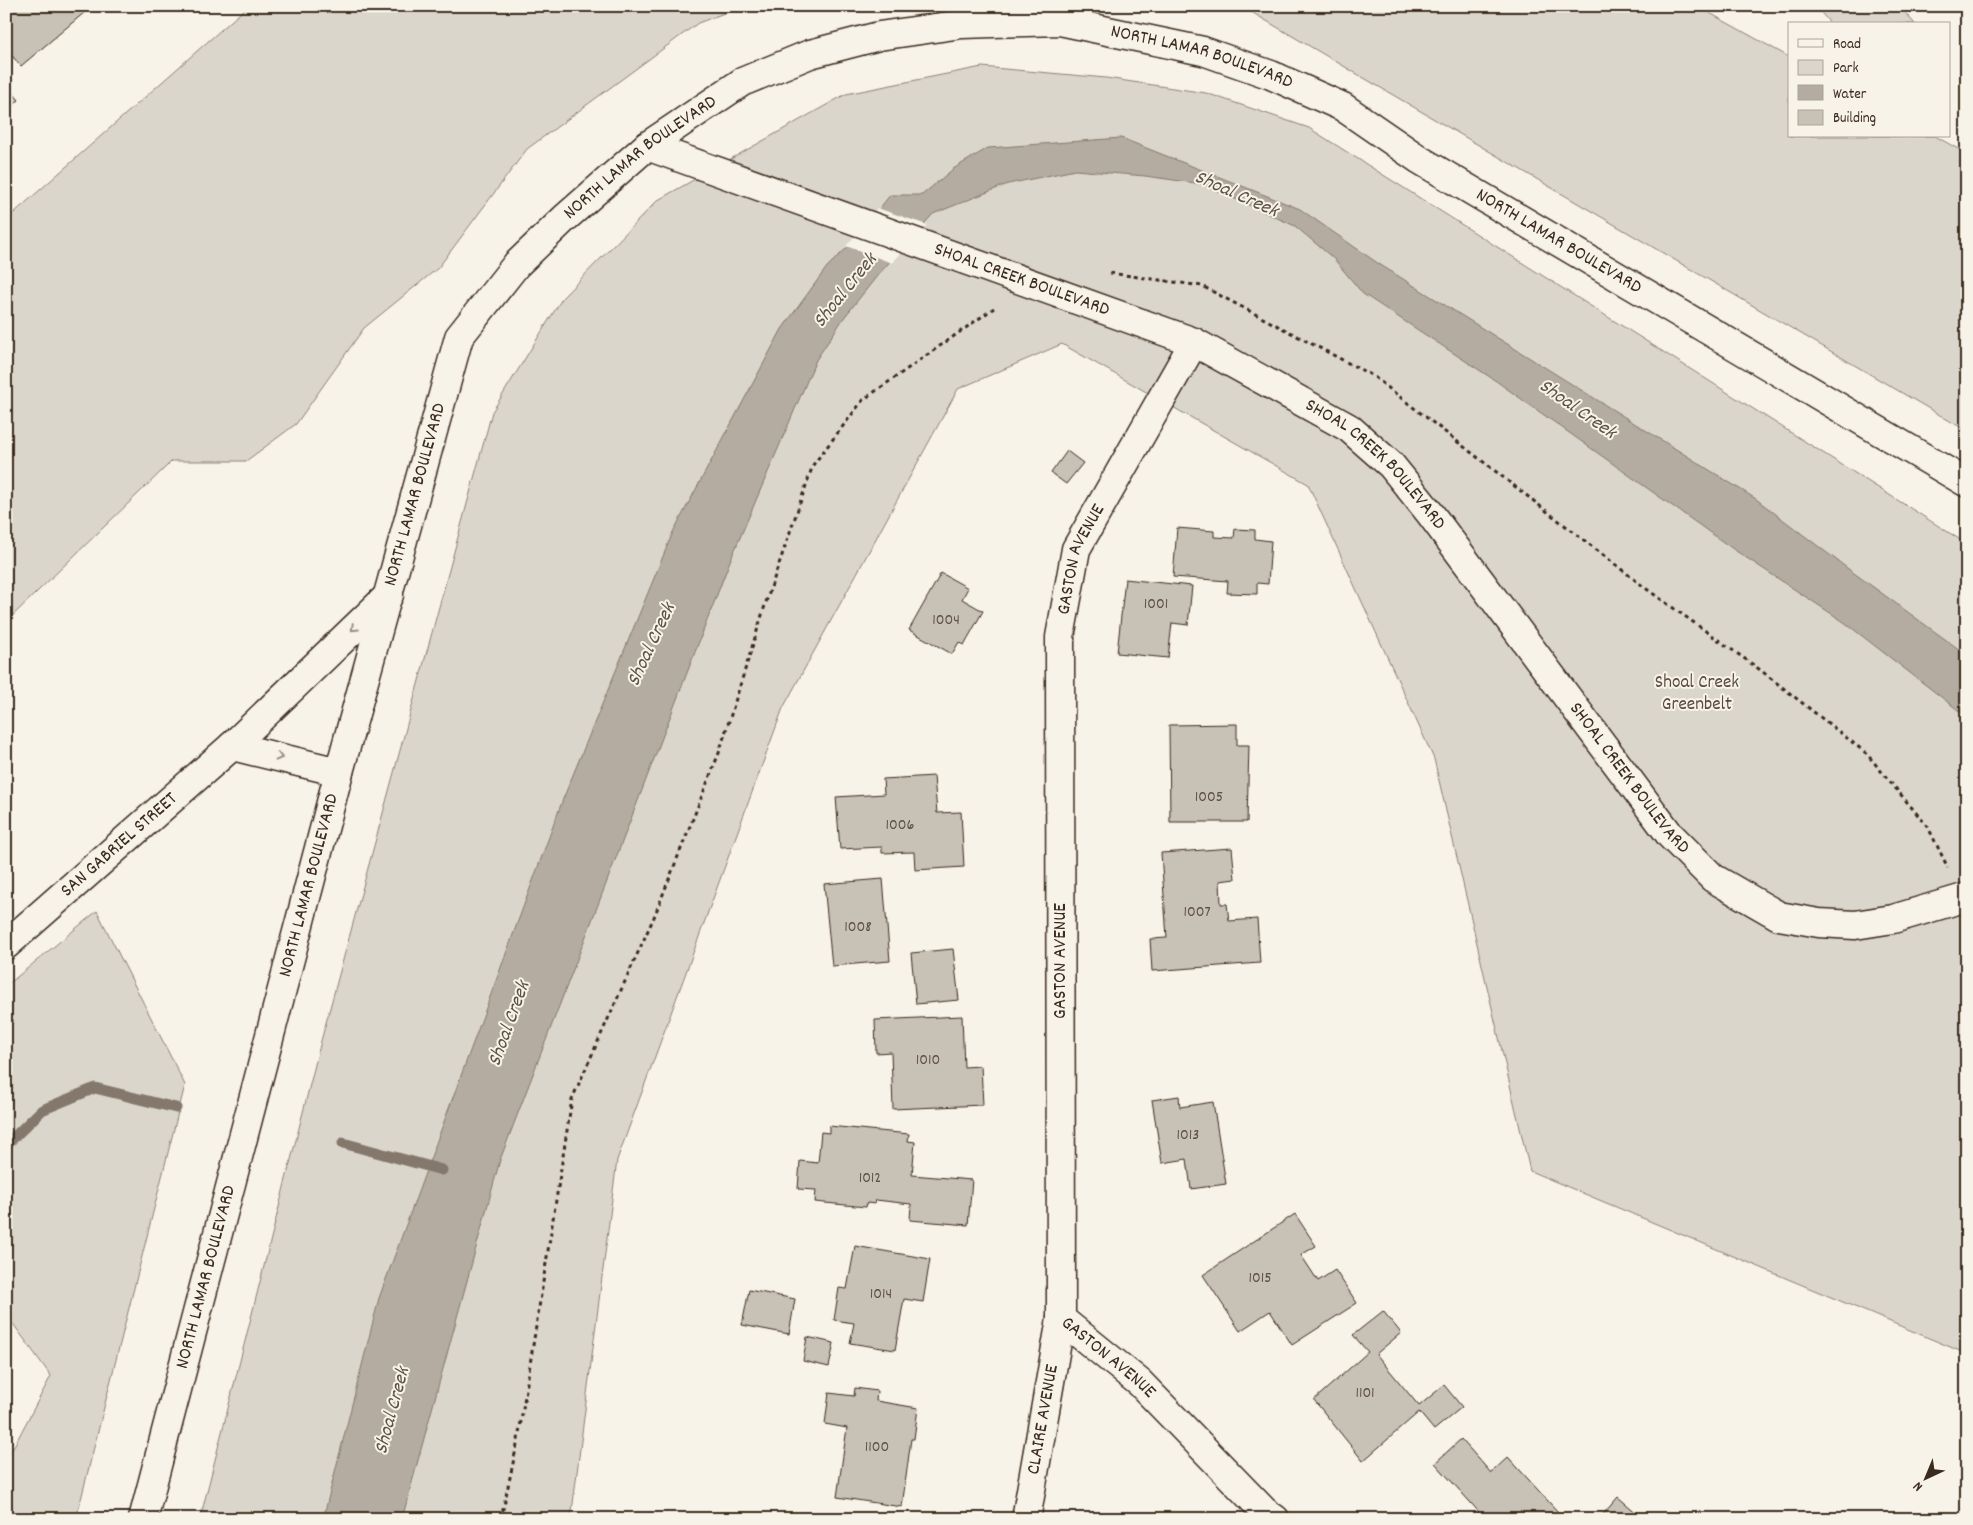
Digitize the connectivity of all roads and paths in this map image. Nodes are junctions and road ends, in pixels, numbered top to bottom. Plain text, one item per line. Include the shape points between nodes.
1 (646, 146) junction
2 (1105, 273) dead end
3 (998, 305) dead end
4 (1194, 342) junction
5 (1967, 484) edge
6 (389, 595) junction
7 (232, 746) junction
8 (339, 772) junction
9 (1951, 874) dead end
10 (1967, 897) edge
11 (6, 945) edge
12 (1061, 1319) junction
13 (143, 1519) edge
14 (501, 1519) edge
15 (1026, 1519) edge
16 (1275, 1519) edge

1 - 4 street, SHOAL CREEK BOULEVARD
1 - 5 street, NORTH LAMAR BOULEVARD via 742,82 810,54 879,36 962,24 1060,21 1203,51 1271,75 1343,107 1420,160
1 - 6 street, NORTH LAMAR BOULEVARD via 516,264 460,337
2 - 9 path via 1202,286 1373,376 1648,590 1759,669 1866,753 1928,827
3 - 14 path via 864,400 813,465 766,599 719,753 654,917 572,1099 518,1440
4 - 10 street, SHOAL CREEK BOULEVARD via 1349,428 1391,465 1670,835 1713,878 1779,916 1819,923 1855,925 1893,919
4 - 12 street, GASTON AVENUE via 1076,549 1060,637
6 -> 7 street, SAN GABRIEL STREET
6 - 8 street, NORTH LAMAR BOULEVARD
7 -> 8 street
7 - 11 street, SAN GABRIEL STREET
8 - 13 street, NORTH LAMAR BOULEVARD
12 - 15 street, CLAIRE AVENUE
12 - 16 street, GASTON AVENUE via 1140,1383

